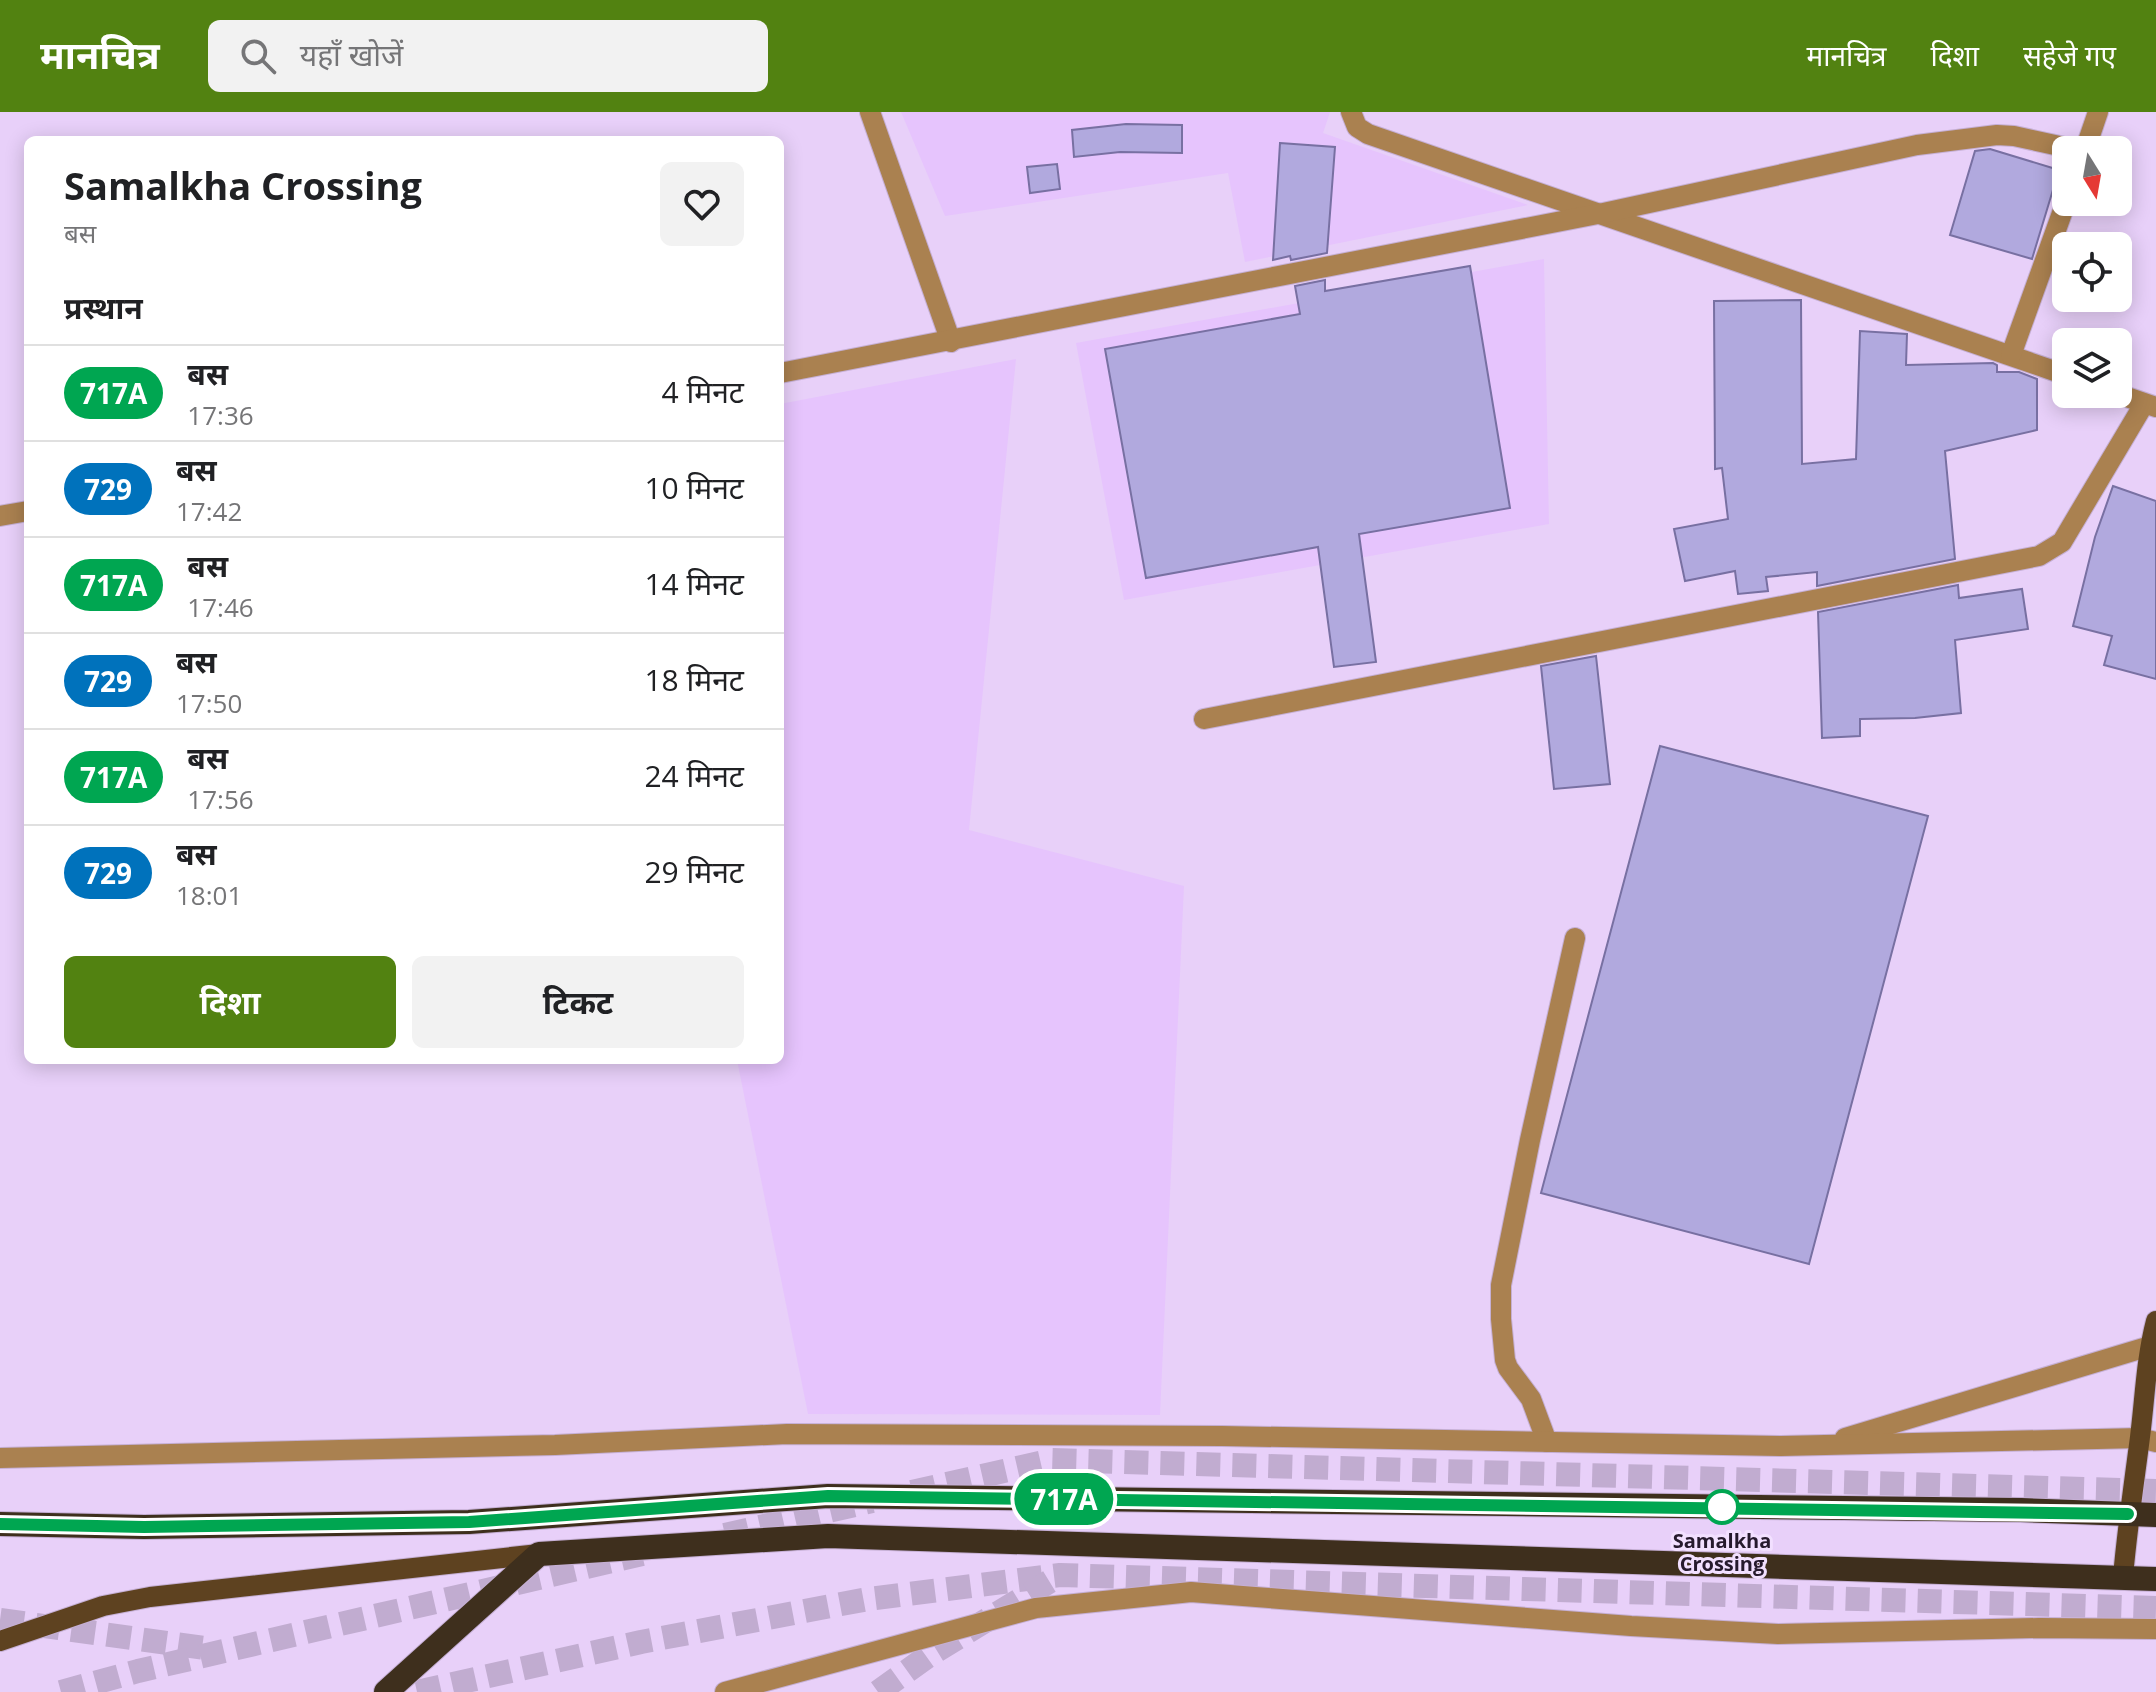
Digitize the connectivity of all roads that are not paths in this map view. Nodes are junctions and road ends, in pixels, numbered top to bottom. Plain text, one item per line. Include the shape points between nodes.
1 (870, 112) edge
2 (1351, 112) edge
3 (2098, 112) edge
4 (2090, 136) edge
5 (2052, 144) edge
6 (1603, 213) junction
7 (2061, 216) edge
8 (951, 342) junction
9 (2011, 355) junction
10 (2052, 370) edge
11 (784, 372) edge
12 (2150, 405) edge
13 (24, 512) edge
14 (0, 516) edge
15 (1204, 719) dead end
16 (1575, 938) dead end
17 (2156, 1321) edge
18 (2150, 1346) junction
19 (2148, 1440) edge
20 (1547, 1442) junction
21 (1781, 1446) junction
22 (0, 1458) edge
23 (2128, 1514) junction
24 (2156, 1515) edge
25 (0, 1524) edge
26 (539, 1554) junction
27 (2123, 1577) junction
28 (2156, 1579) edge
29 (2156, 1629) edge
30 (0, 1641) edge
31 (386, 1692) edge
32 (725, 1692) edge

1 - 8 street
2 - 6 street via 1357,127 1368,134
3 - 4 street
5 - 6 street via 1997,135 1917,145
6 - 8 street
6 - 9 street
7 - 9 street
8 - 11 street
9 - 10 street
12 - 15 street via 2062,542 2039,556
13 - 14 street
16 - 20 street via 1501,1285 1505,1360 1531,1399
17 - 18 main road
18 - 19 main road
18 - 21 street via 1843,1438
19 - 21 street
19 - 23 main road
20 - 21 street
20 - 22 street via 787,1434
23 - 24 highway
23 - 25 highway via 828,1496 469,1522
23 - 27 main road
26 - 27 highway via 828,1536
26 - 30 main road via 150,1597 103,1606
26 - 31 highway
27 - 28 highway
29 - 32 street via 1778,1634 1191,1592 1036,1608

